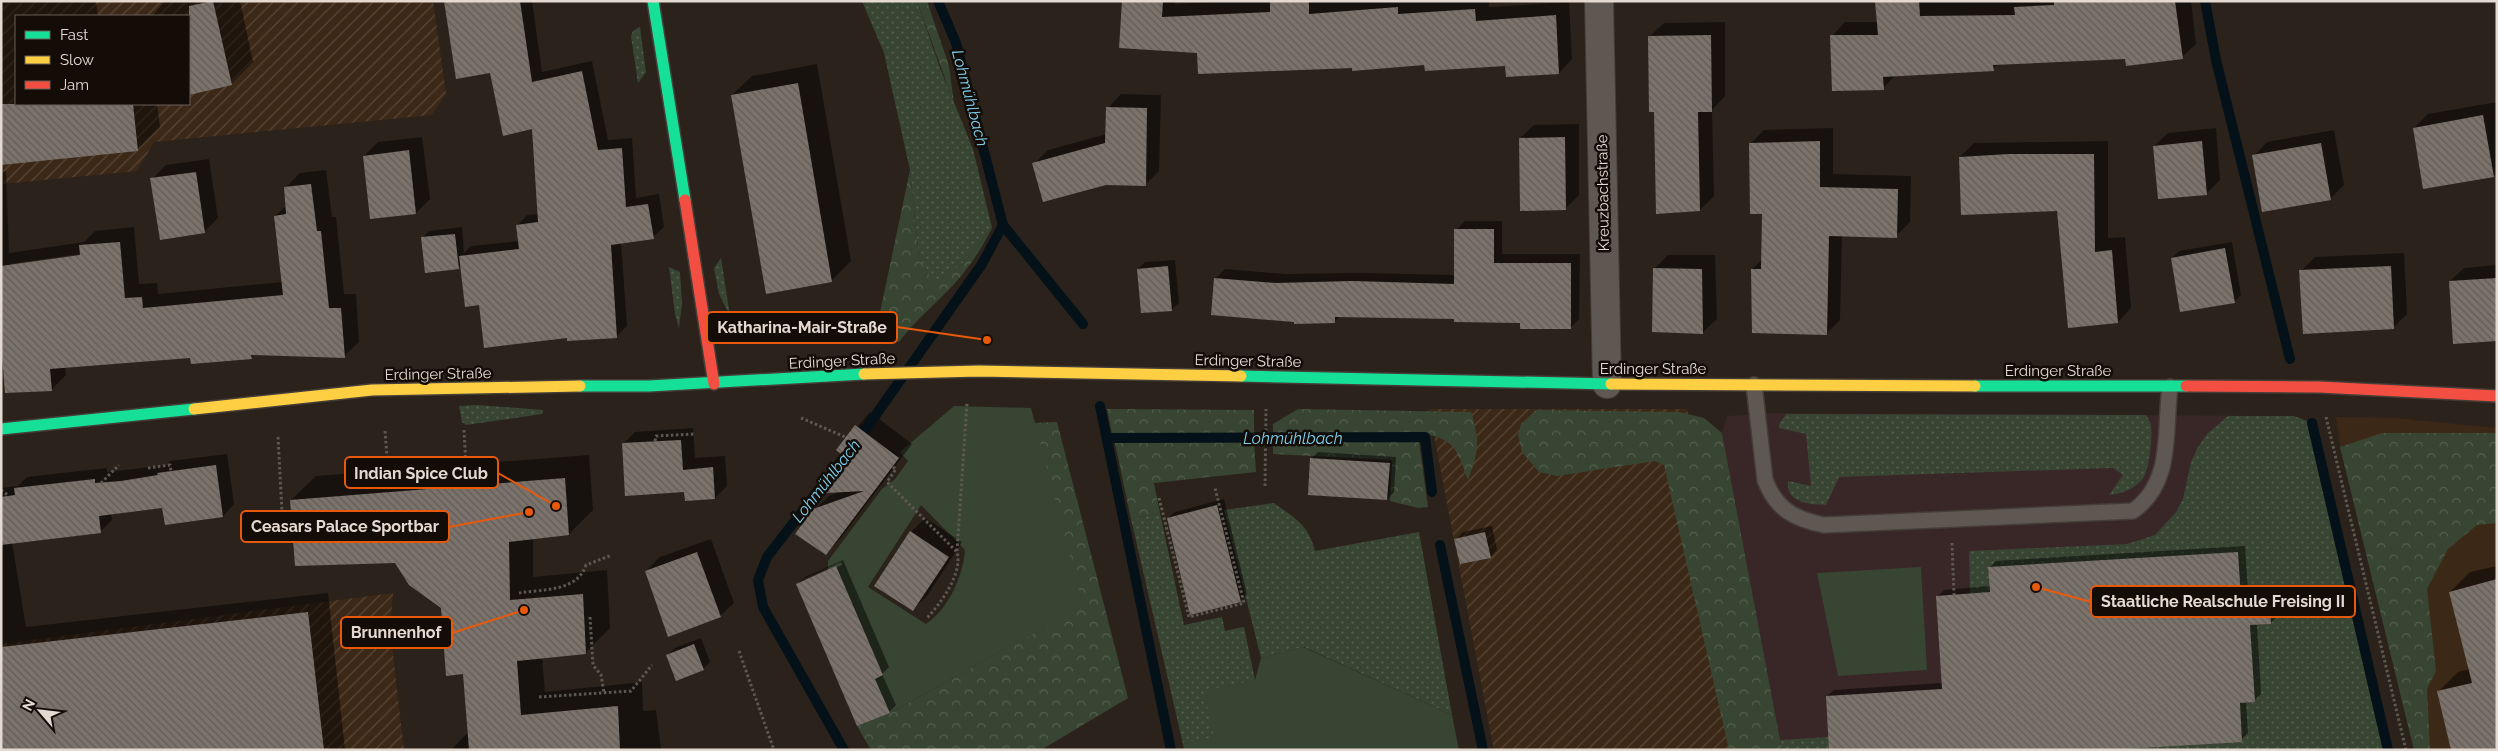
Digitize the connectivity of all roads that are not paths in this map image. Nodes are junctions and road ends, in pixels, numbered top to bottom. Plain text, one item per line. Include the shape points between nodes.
1 (652, 1) edge
2 (1598, 1) edge
3 (714, 384) junction
4 (1607, 384) junction
5 (1754, 385) junction
6 (2170, 386) junction
7 (2497, 396) edge
8 (1, 429) edge

1 - 3 street
2 - 4 street, Kreuzbachstraße
3 - 4 street, Erdinger Straße via 890,372 942,372
3 - 8 street, Erdinger Straße via 372,390
4 - 5 street, Erdinger Straße
5 - 6 street, Erdinger Straße
5 - 6 lane via 1765,480 1770,492 1791,515 1824,525 2133,511 2149,497 2164,461
6 - 7 street, Erdinger Straße via 2339,388

